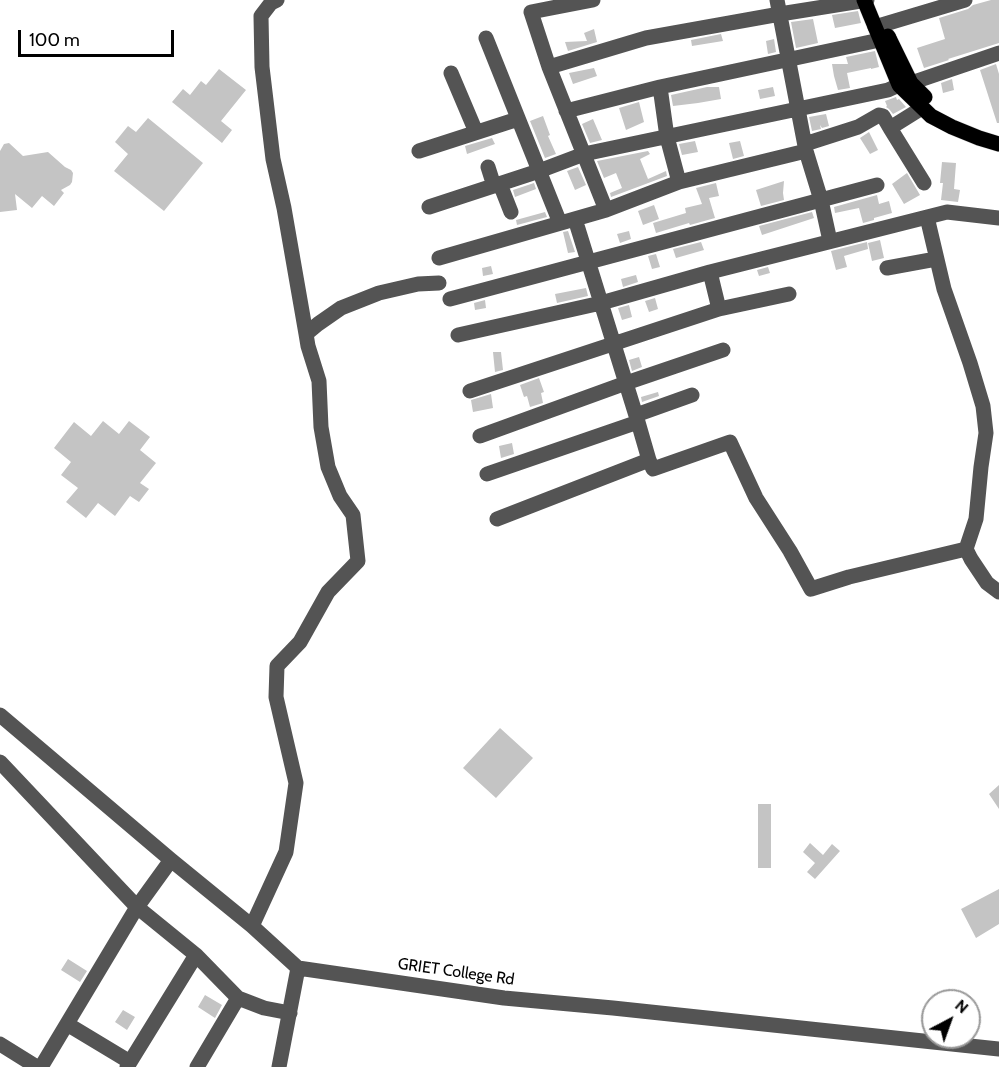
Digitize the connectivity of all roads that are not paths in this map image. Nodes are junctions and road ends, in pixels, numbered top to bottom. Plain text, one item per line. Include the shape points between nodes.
1 (277, 0) edge
2 (593, 0) edge
3 (865, 0) edge
4 (873, 0) edge
5 (965, 0) edge
6 (779, 7) edge
7 (882, 33) junction
8 (486, 38) dead end
9 (999, 53) edge
10 (789, 59) junction
11 (549, 67) junction
12 (451, 73) dead end
13 (905, 84) junction
14 (660, 87) junction
15 (922, 108) junction
16 (798, 110) junction
17 (566, 111) junction
18 (518, 119) junction
19 (890, 128) junction
20 (476, 132) junction
21 (999, 135) edge
22 (667, 137) junction
23 (999, 144) edge
24 (805, 148) junction
25 (419, 151) dead end
26 (584, 154) junction
27 (488, 166) dead end
28 (539, 171) junction
29 (679, 182) junction
30 (924, 183) dead end
31 (877, 184) dead end
32 (497, 185) junction
33 (821, 200) junction
34 (429, 207) dead end
35 (606, 210) junction
36 (511, 212) dead end
37 (927, 217) junction
38 (999, 218) edge
39 (568, 221) junction
40 (830, 241) junction
41 (439, 258) dead end
42 (936, 259) junction
43 (588, 262) junction
44 (887, 267) dead end
45 (710, 272) junction
46 (439, 284) dead end
47 (789, 294) dead end
48 (450, 299) dead end
49 (601, 303) junction
50 (719, 309) junction
51 (306, 333) junction
52 (458, 335) dead end
53 (614, 344) junction
54 (723, 350) dead end
55 (626, 383) junction
56 (470, 391) dead end
57 (692, 395) dead end
58 (637, 419) junction
59 (480, 436) dead end
60 (649, 460) junction
61 (487, 474) dead end
62 (496, 519) dead end
63 (966, 549) junction
64 (999, 592) edge
65 (0, 715) edge
66 (0, 762) edge
67 (171, 860) junction
68 (137, 907) junction
69 (252, 926) junction
70 (196, 955) junction
71 (298, 968) junction
72 (238, 998) junction
73 (290, 1013) junction
74 (66, 1024) junction
75 (0, 1044) edge
76 (999, 1049) edge
77 (129, 1064) edge
78 (39, 1067) edge
79 (197, 1067) edge
80 (279, 1067) edge

1 - 51 street via 261,16 262,67 273,159
2 - 11 street via 531,12
3 - 6 street
3 - 7 main road
4 - 7 main road
5 - 7 street
6 - 10 street
6 - 11 street via 646,38
7 - 10 street
7 - 13 main road
8 - 18 street
9 - 13 street
10 - 14 street
10 - 16 street
11 - 17 street
12 - 20 street
13 - 15 main road
13 - 16 street
13 - 21 main road via 957,120
14 - 17 street
14 - 22 street
15 - 19 street
15 - 23 main road via 952,127
16 - 22 street
16 - 24 street
17 - 26 street
18 - 20 street
18 - 28 street
19 - 24 street via 879,115
19 - 30 street
20 - 25 street
22 - 26 street
22 - 29 street
24 - 29 street
24 - 33 street
26 - 28 street
26 - 35 street
27 - 32 street
28 - 32 street
28 - 39 street
29 - 35 street
31 - 33 street
32 - 34 street
32 - 36 street
33 - 40 street
33 - 43 street
35 - 39 street
37 - 38 street via 947,212
37 - 40 street
37 - 42 street
39 - 41 street
39 - 43 street
40 - 45 street
42 - 44 street
42 - 63 street via 983,406 986,433 976,519
43 - 48 street
43 - 49 street
45 - 49 street
45 - 50 street
46 - 51 street via 418,284 380,293 341,308
47 - 50 street
49 - 52 street
49 - 53 street
50 - 53 street
51 - 69 street via 319,381 328,467 353,515 358,561 328,592 300,642 277,666 276,697 296,783 286,852
53 - 55 street
53 - 56 street
54 - 55 street
55 - 58 street
55 - 59 street
57 - 58 street
58 - 60 street
58 - 61 street
60 - 62 street
60 - 63 street via 652,469 730,442 756,498 811,589
63 - 64 street via 987,583
65 - 67 street
66 - 68 street
67 - 68 street
67 - 69 street
68 - 70 street
68 - 74 street
69 - 71 street
70 - 72 street
70 - 77 street
71 - 73 street
71 - 76 street, GRIET College Rd via 504,998
72 - 73 street
72 - 79 street
73 - 80 street
74 - 77 street
74 - 78 street
75 - 78 street

